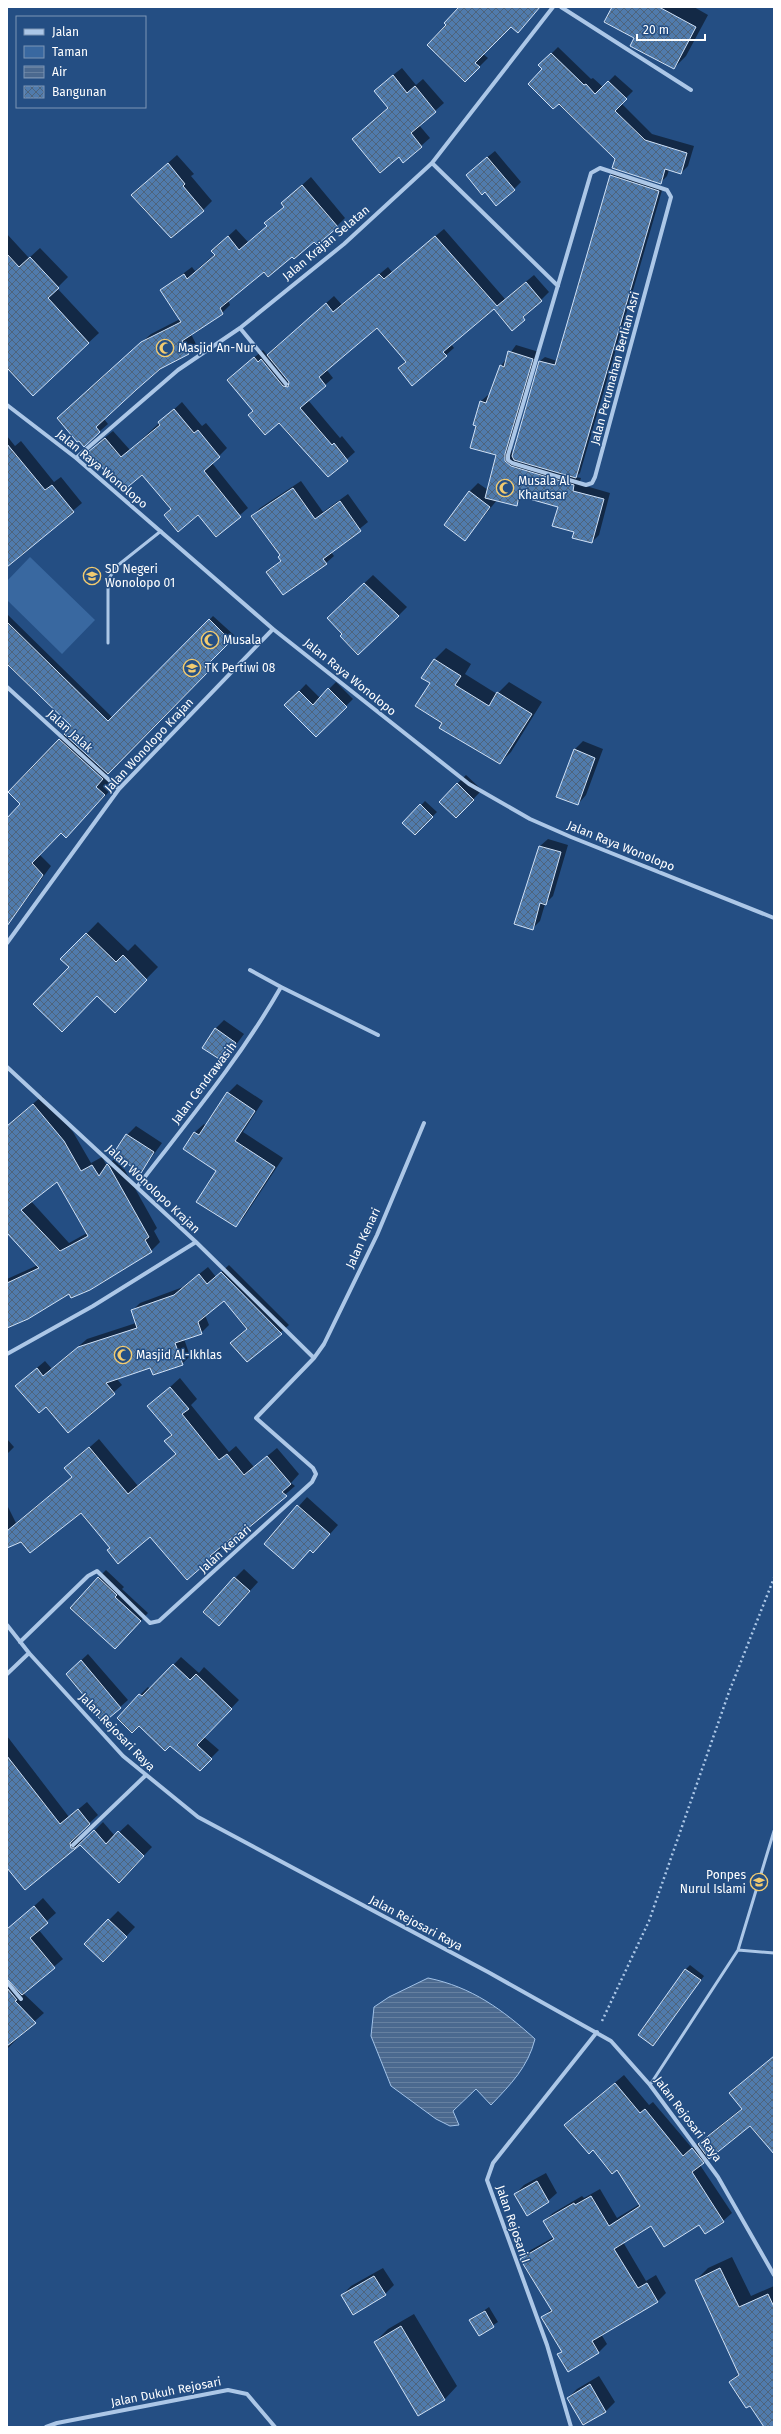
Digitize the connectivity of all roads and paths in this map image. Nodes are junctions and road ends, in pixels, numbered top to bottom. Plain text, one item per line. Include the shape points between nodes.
1 (553, 7) edge
2 (561, 7) edge
3 (691, 90) dead end
4 (432, 163) junction
5 (558, 286) junction
6 (240, 328) junction
7 (286, 384) dead end
8 (7, 405) edge
9 (76, 458) junction
10 (161, 531) junction
11 (273, 628) junction
12 (108, 642) dead end
13 (7, 688) edge
14 (119, 789) junction
15 (774, 918) edge
16 (7, 943) edge
17 (250, 970) dead end
18 (281, 987) junction
19 (378, 1035) dead end
20 (7, 1067) edge
21 (424, 1123) dead end
22 (137, 1187) junction
23 (196, 1242) junction
24 (7, 1354) edge
25 (314, 1358) junction
26 (774, 1578) edge
27 (7, 1625) edge
28 (20, 1642) junction
29 (29, 1653) junction
30 (7, 1674) edge
31 (145, 1776) junction
32 (774, 1831) edge
33 (73, 1845) dead end
34 (738, 1950) junction
35 (774, 1953) edge
36 (7, 1982) edge
37 (21, 1999) dead end
38 (597, 2032) junction
39 (650, 2085) junction
40 (774, 2275) edge
41 (46, 2427) edge
42 (275, 2427) edge
43 (571, 2427) edge

1 - 4 street, Jalan Krajan Selatan
2 - 3 street
4 - 5 street
4 - 6 street, Jalan Krajan Selatan via 344,244
5 - 5 street, Jalan Perumahan Berlian Asri via 591,173 595,169 600,168 670,193 597,469 592,483 586,485 508,460
6 - 7 street
6 - 9 street, Jalan Krajan Selatan via 178,370
8 - 9 street, Jalan Raya Wonolopo
9 - 10 street, Jalan Raya Wonolopo
10 - 11 street, Jalan Raya Wonolopo
10 - 12 lane via 117,566 108,580
11 - 14 street, Jalan Wonolopo Krajan
11 - 15 street, Jalan Raya Wonolopo via 469,784 536,822
13 - 14 street, Jalan Jalak
14 - 16 street, Jalan Wonolopo Krajan
17 - 18 street
18 - 19 street
18 - 22 street, Jalan Cendrawasih via 258,1028
20 - 22 street, Jalan Wonolopo Krajan
21 - 25 street, Jalan Kenari via 377,1235 324,1344
22 - 23 street, Jalan Wonolopo Krajan
23 - 24 street, Jalan Wonolopo Krajan via 93,1306
23 - 25 street
25 - 28 street, Jalan Kenari via 256,1418 313,1468 316,1474 312,1482 159,1621 150,1623 97,1572 88,1576
26 - 38 path via 730,1692 649,1921
27 - 28 street, Jalan Rejosari Raya
28 - 29 street, Jalan Rejosari Raya
29 - 30 street
29 - 31 street, Jalan Rejosari Raya via 123,1756
31 - 33 street
31 - 38 street, Jalan Rejosari Raya via 198,1817
32 - 34 lane
34 - 35 lane
34 - 39 lane
36 - 37 street
38 - 39 street, Jalan Rejosari Raya via 611,2041
38 - 43 street, Jalan Rejosari I via 493,2163 487,2180 547,2345
39 - 40 street, Jalan Rejosari Raya via 718,2177
41 - 42 street, Jalan Dukuh Rejosari via 228,2390 247,2394

